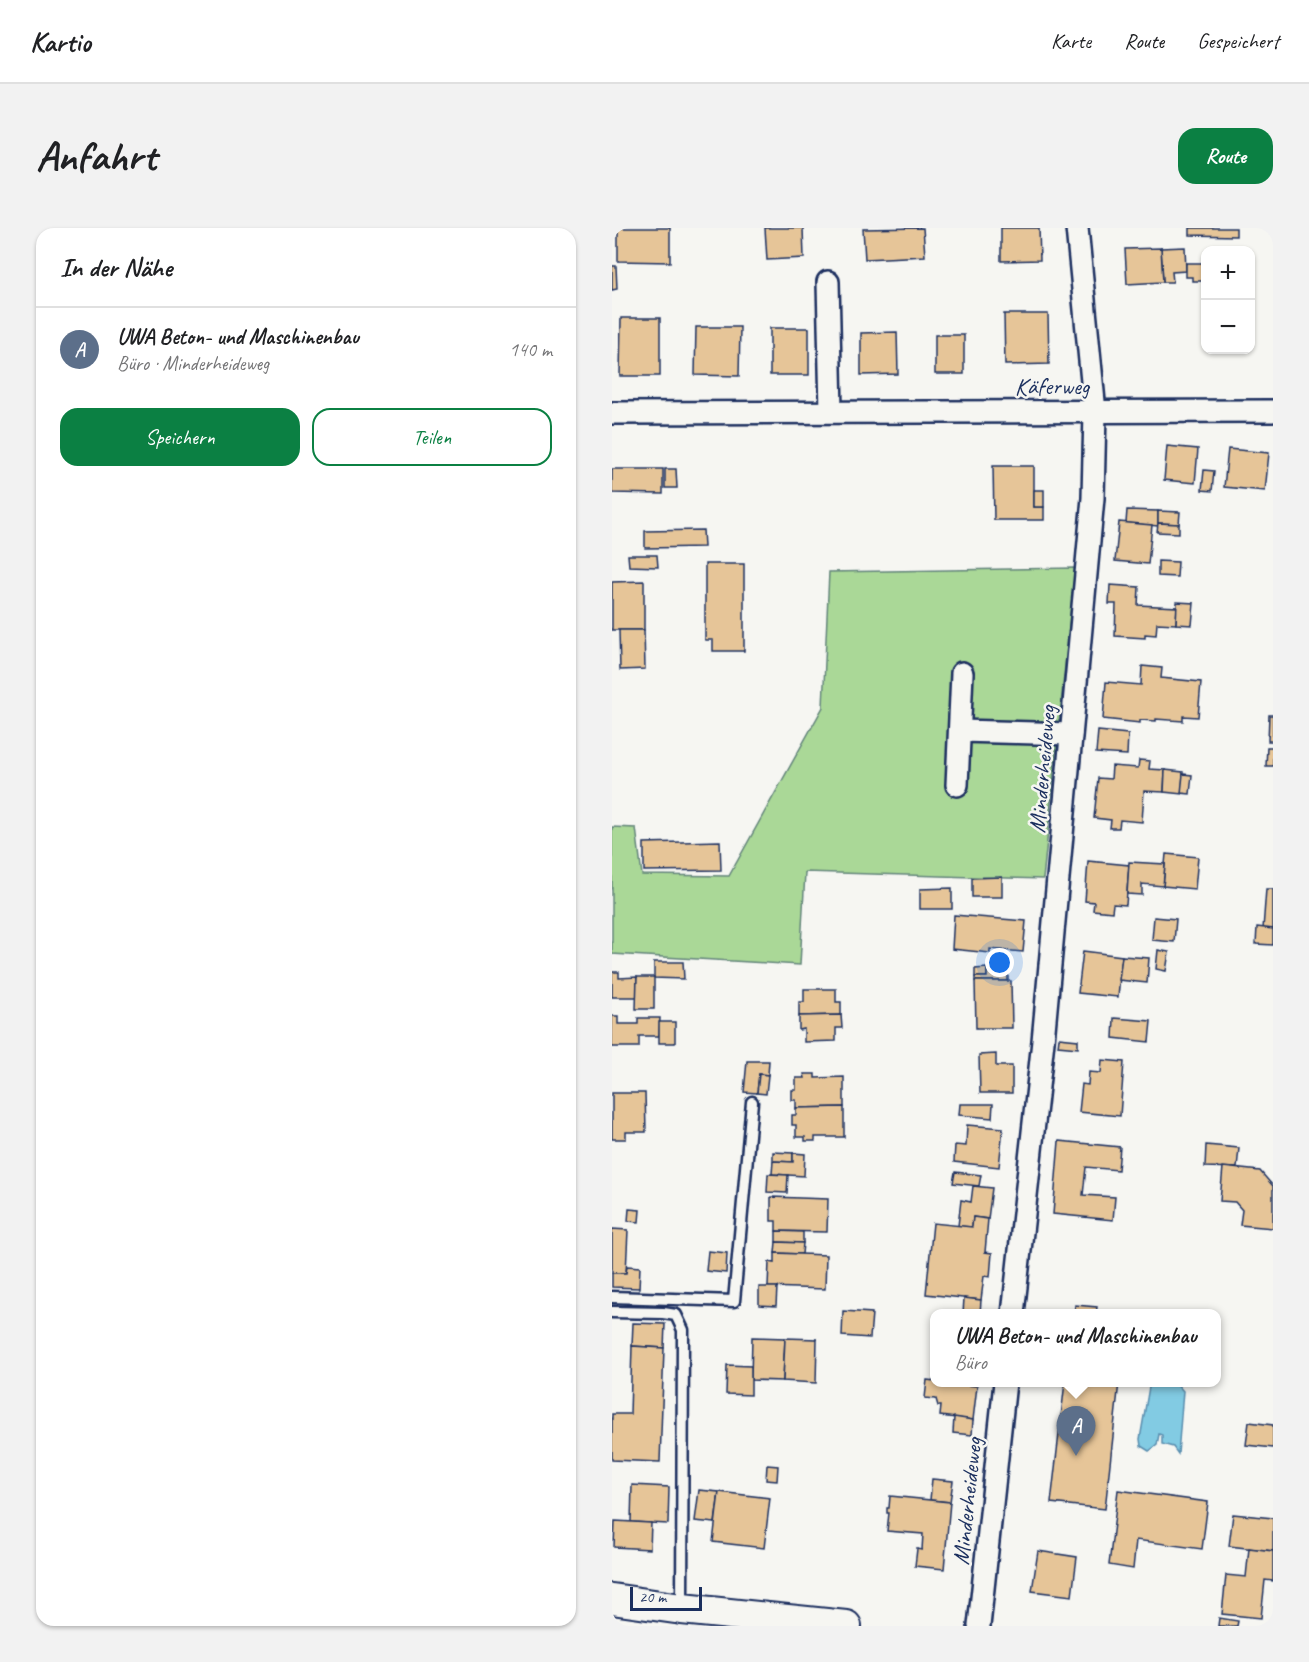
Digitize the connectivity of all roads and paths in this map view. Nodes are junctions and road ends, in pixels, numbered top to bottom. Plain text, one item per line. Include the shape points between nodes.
1 (1077, 228) edge
2 (828, 282) dead end
3 (831, 411) junction
4 (1273, 411) edge
5 (1095, 412) junction
6 (612, 413) edge
7 (962, 673) dead end
8 (960, 731) junction
9 (1071, 734) junction
10 (957, 785) dead end
11 (752, 1102) dead end
12 (612, 1297) edge
13 (1014, 1309) edge
14 (612, 1312) edge
15 (1005, 1387) edge
16 (612, 1599) edge
17 (682, 1609) junction
18 (846, 1626) edge
19 (979, 1626) edge

1 - 5 street, Minderheideweg
2 - 3 street
3 - 5 street, Käferweg
3 - 6 street, Käferweg
4 - 5 street, Käferweg
5 - 9 street, Minderheideweg via 1093,498
7 - 8 street
8 - 9 street
8 - 10 street
9 - 13 street, Minderheideweg
11 - 12 lane via 734,1301
14 - 17 lane via 676,1315 683,1330
15 - 19 street, Minderheideweg
16 - 17 street
17 - 18 street

